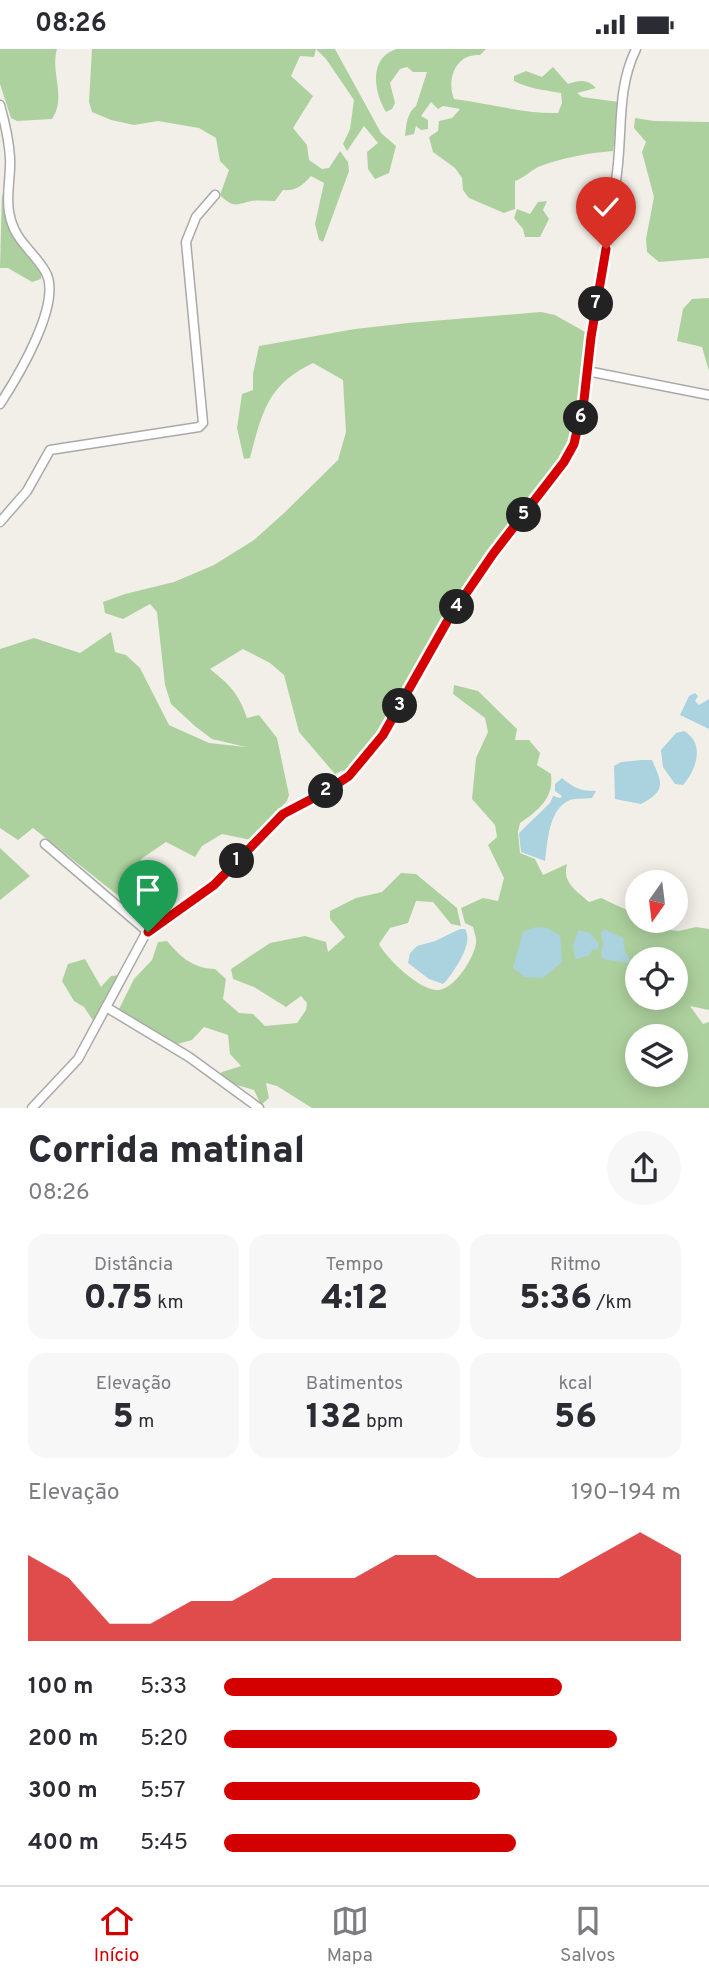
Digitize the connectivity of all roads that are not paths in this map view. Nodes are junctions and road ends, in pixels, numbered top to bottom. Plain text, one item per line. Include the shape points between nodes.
1 (636, 49) edge
2 (0, 105) edge
3 (215, 195) dead end
4 (587, 371) junction
5 (709, 395) edge
6 (0, 404) edge
7 (0, 522) edge
8 (45, 843) dead end
9 (148, 932) junction
10 (106, 1007) junction
11 (32, 1108) edge
12 (259, 1108) edge

1 - 4 street via 623,87 614,200
2 - 6 street via 8,141 12,225 47,273 50,290 21,370
3 - 7 street via 195,218 186,242 203,423 50,450 27,491
4 - 5 street
4 - 9 street via 574,444 469,588 375,747 338,784 283,814 214,885
8 - 9 street
9 - 10 street
10 - 11 street via 78,1059
10 - 12 street via 189,1057

